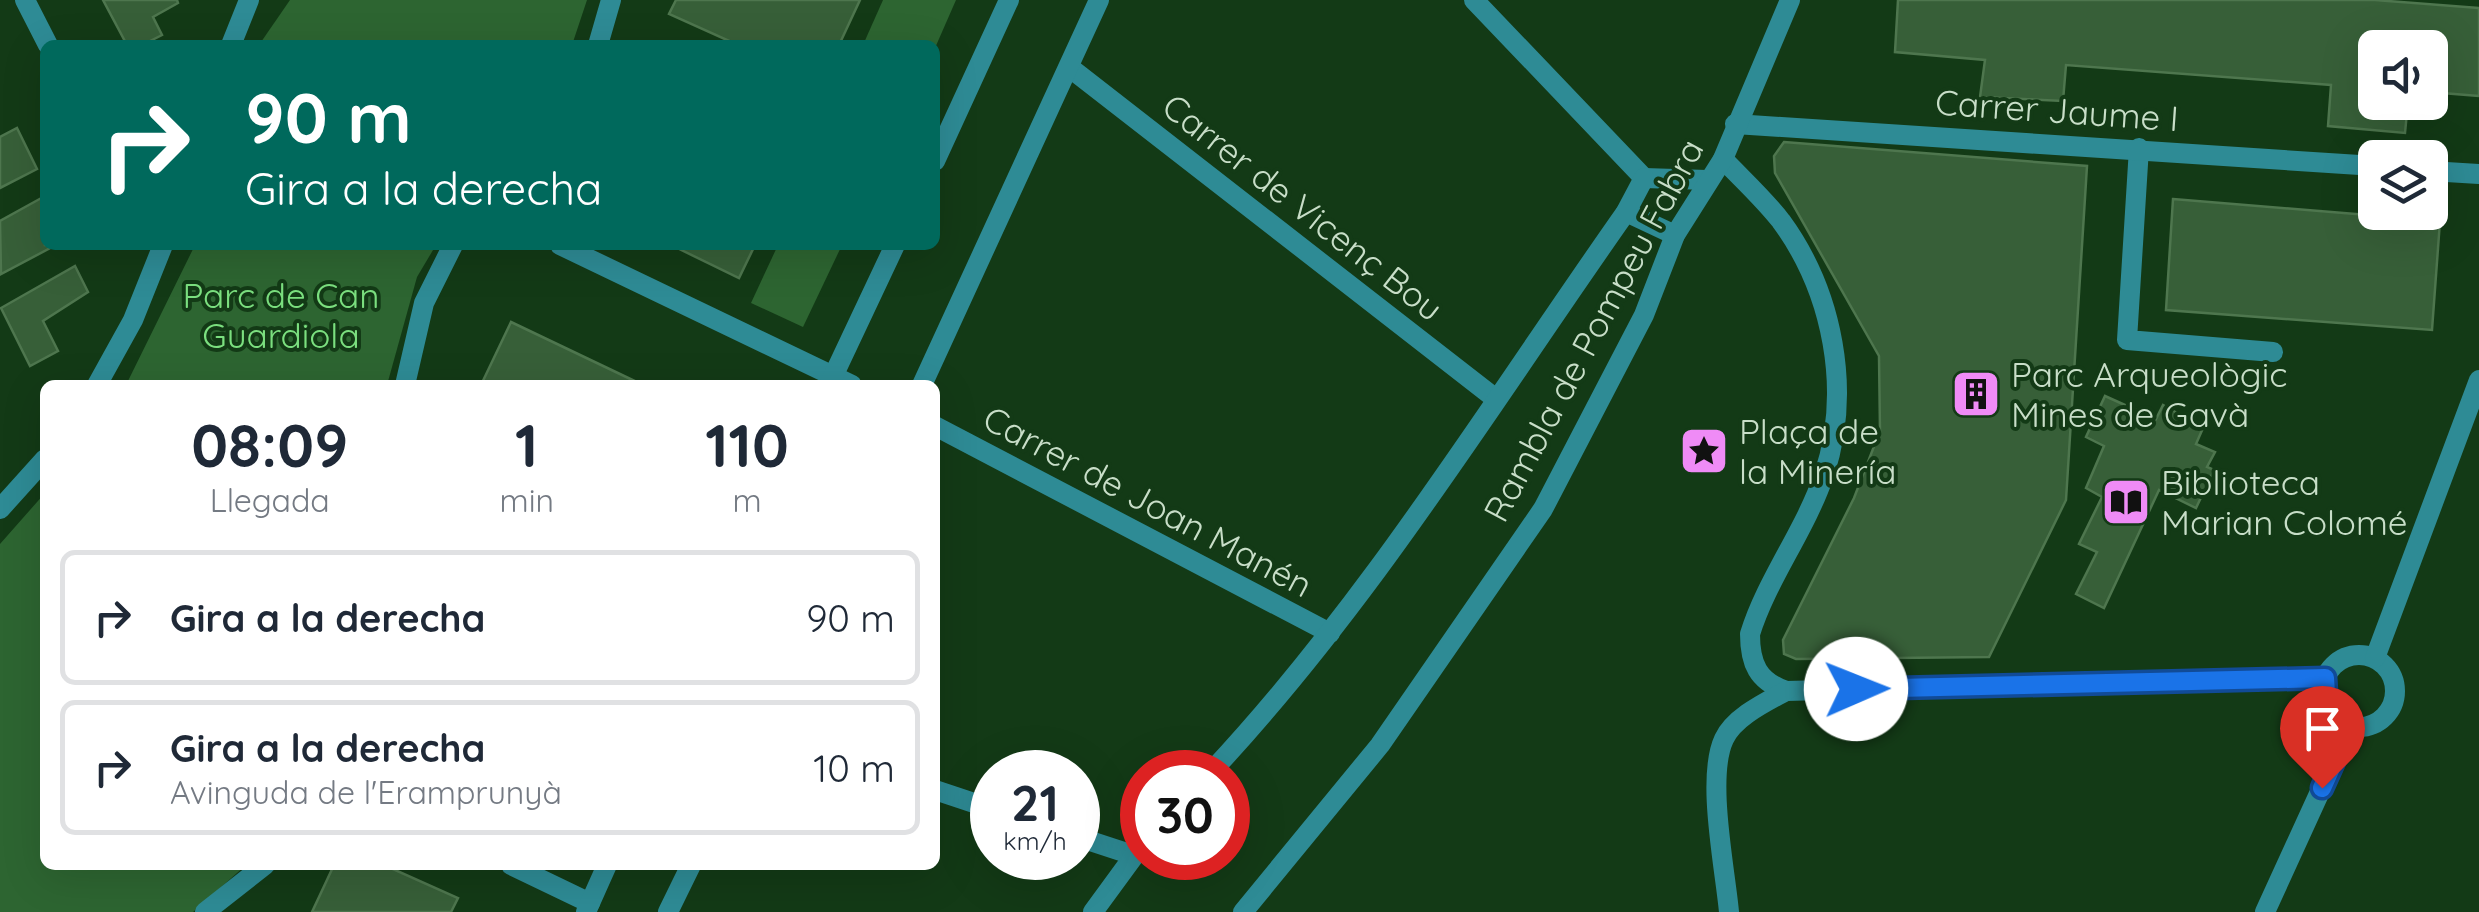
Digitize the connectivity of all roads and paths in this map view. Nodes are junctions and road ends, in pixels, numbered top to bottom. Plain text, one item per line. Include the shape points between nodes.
1 (25, 0) edge
2 (249, 0) edge
3 (611, 0) edge
4 (1008, 0) edge
5 (1099, 0) edge
6 (1474, 0) edge
7 (1790, 0) edge
8 (45, 40) edge
9 (233, 40) edge
10 (599, 40) edge
11 (1069, 67) junction
12 (1735, 124) junction
13 (2139, 148) junction
14 (940, 150) edge
15 (1723, 159) junction
16 (2358, 165) edge
17 (2448, 172) edge
18 (2479, 174) edge
19 (1644, 178) junction
20 (1707, 180) junction
21 (1626, 212) junction
22 (1676, 235) junction
23 (147, 250) edge
24 (161, 250) edge
25 (450, 250) edge
26 (570, 250) edge
27 (893, 250) edge
28 (155, 267) junction
29 (2273, 352) dead end
30 (99, 380) edge
31 (406, 380) edge
32 (834, 380) edge
33 (839, 380) edge
34 (924, 380) edge
35 (2479, 380) edge
36 (1496, 399) junction
37 (940, 429) edge
38 (40, 464) edge
39 (0, 508) edge
40 (1330, 632) junction
41 (2375, 658) junction
42 (2325, 678) junction
43 (1786, 691) junction
44 (2350, 726) junction
45 (1230, 750) edge
46 (940, 792) edge
47 (970, 802) edge
48 (259, 870) edge
49 (520, 870) edge
50 (606, 870) edge
51 (689, 870) edge
52 (1120, 875) edge
53 (588, 907) edge
54 (205, 912) edge
55 (668, 912) edge
56 (1093, 912) edge
57 (1243, 912) edge
58 (1729, 912) edge
59 (2264, 912) edge

1 - 8 street
2 - 9 street
3 - 10 street
4 - 14 street
5 - 11 street
6 - 19 street
7 - 12 street, Rambla de Pompeu Fabra
11 - 34 street
11 - 36 street, Carrer de Vicenç Bou
12 - 13 street, Carrer Jaume I
12 - 15 street, Rambla de Pompeu Fabra
13 - 16 street, Carrer Jaume I
13 - 29 street via 2127,340
15 - 20 street, Rambla de Pompeu Fabra
15 - 43 street via 1780,219 1804,257 1827,310 1835,363 1836,419 1824,475 1750,634 1750,658 1765,683
17 - 18 street
19 - 20 street
19 - 21 street
20 - 22 street, Rambla de Pompeu Fabra
21 - 22 street
21 - 36 street
22 - 57 street, Rambla de Pompeu Fabra via 1644,314 1543,508 1380,745
23 - 28 street
24 - 28 street
25 - 31 street via 424,303
26 - 32 street
27 - 33 street
28 - 30 street
35 - 41 street
36 - 40 street via 1418,518
37 - 40 street, Carrer de Joan Manén
38 - 39 street
40 - 45 street
41 - 42 street via 2346,657
41 - 44 street via 2390,672 2395,700 2378,722
42 - 43 street
42 - 44 street via 2327,708
43 - 58 street via 1756,707 1724,737 1717,771
44 - 59 street
46 - 47 street
48 - 54 street
49 - 53 street
50 - 53 street
51 - 55 street
52 - 56 street

